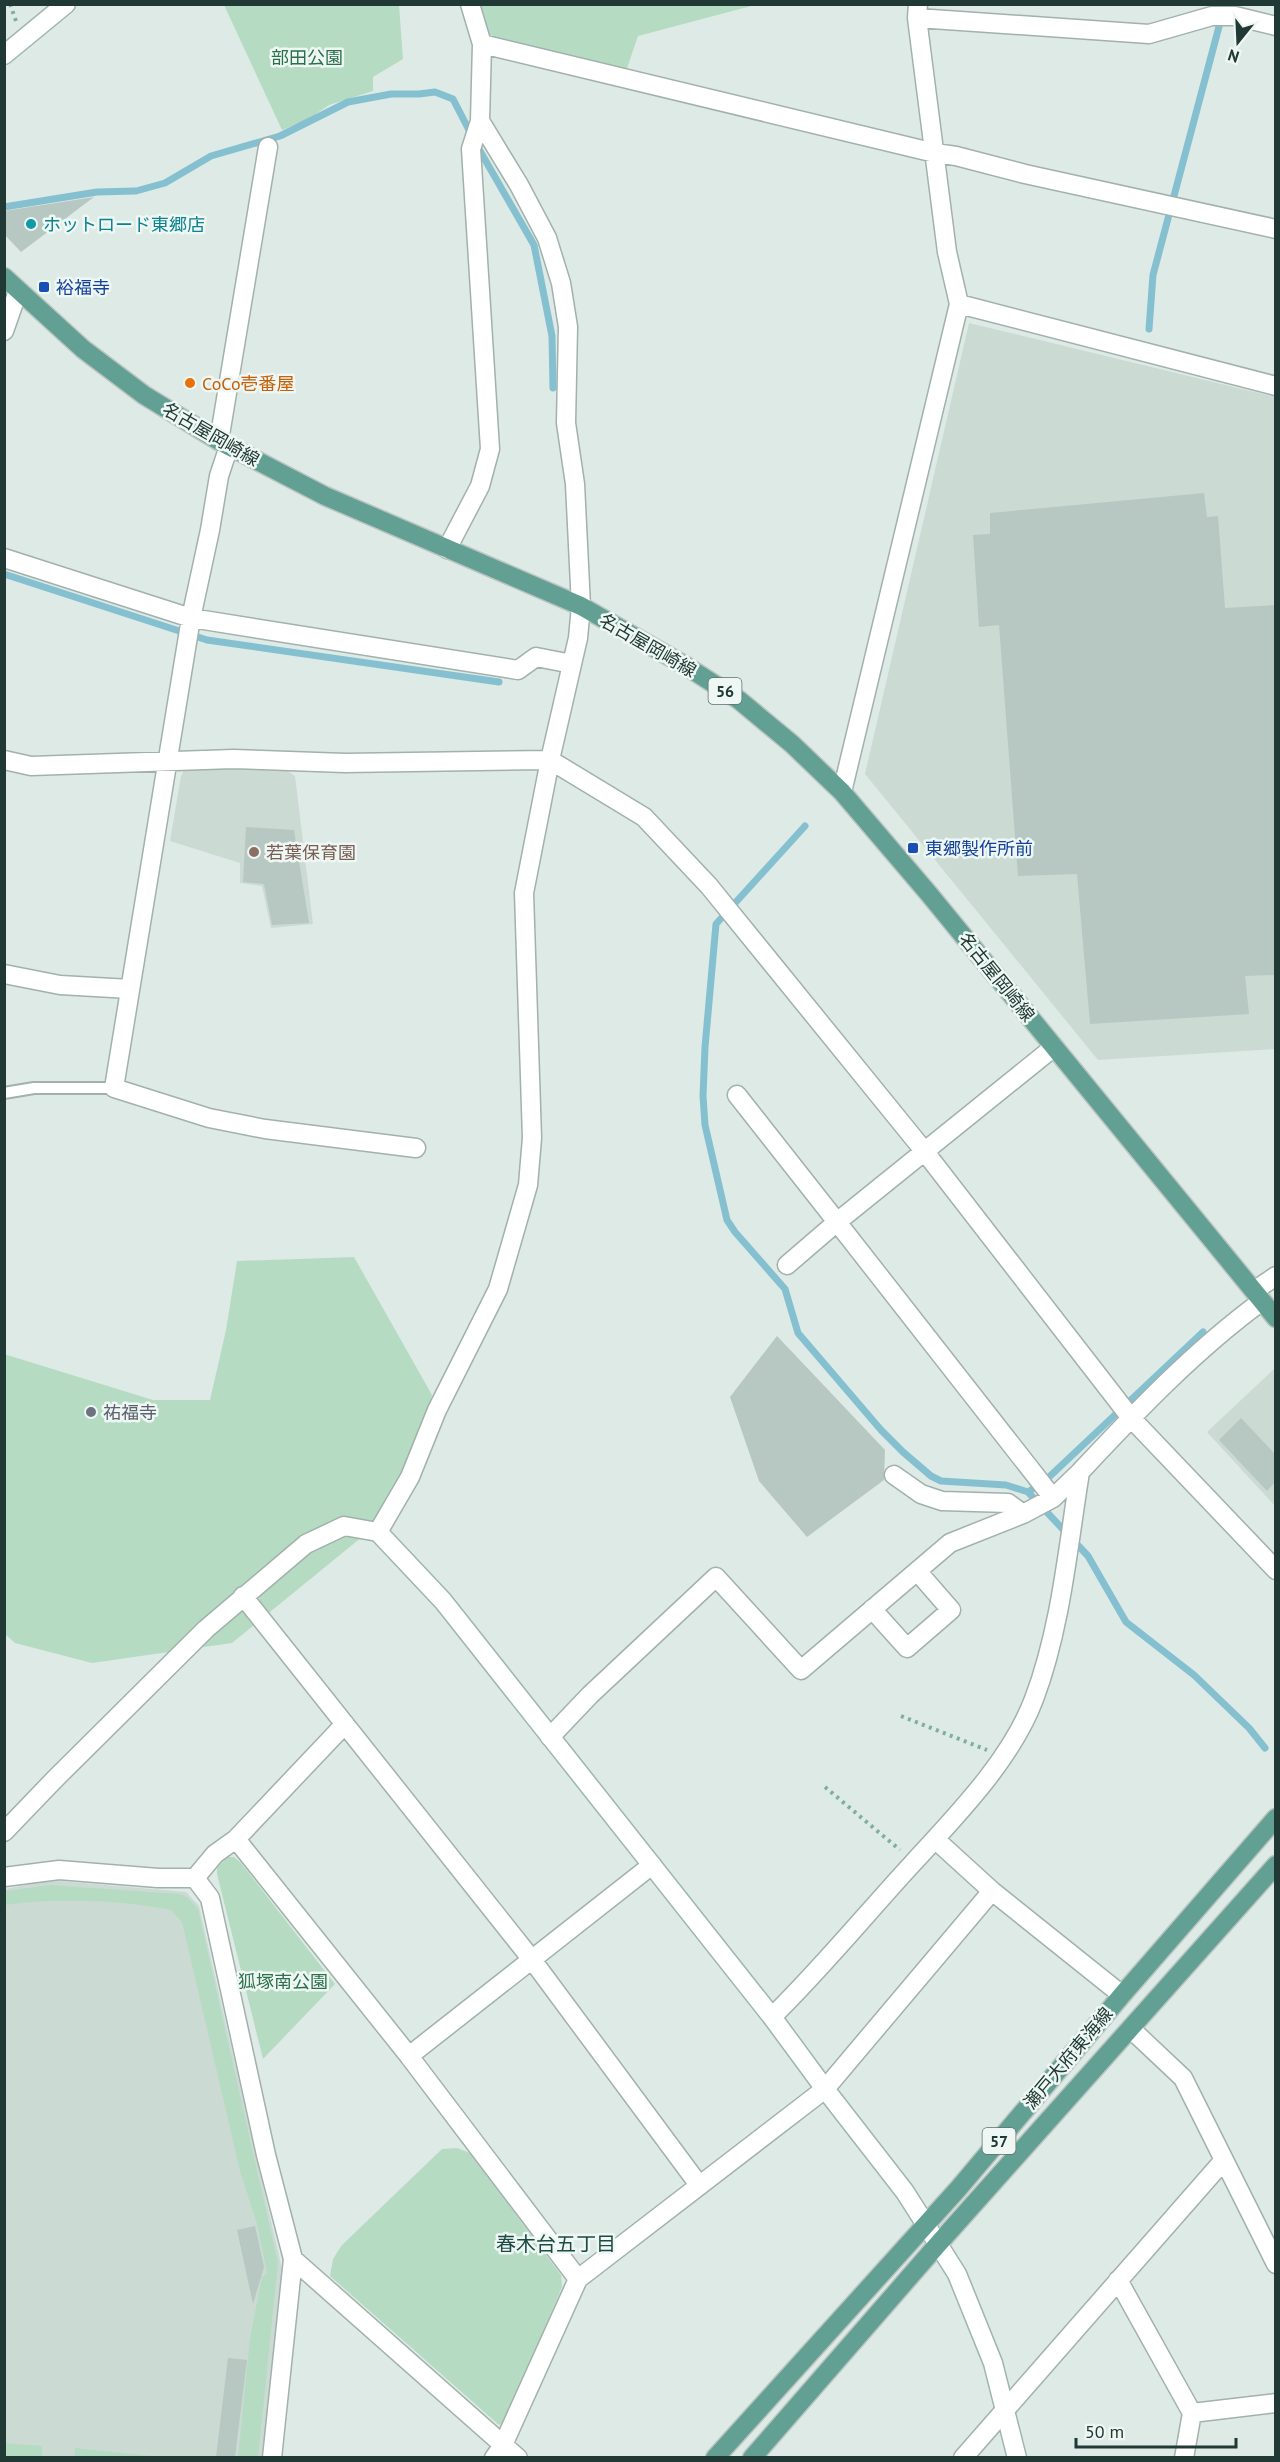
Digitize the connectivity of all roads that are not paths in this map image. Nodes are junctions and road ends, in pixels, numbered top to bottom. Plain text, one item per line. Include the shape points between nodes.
1 (66, 4) edge
2 (470, 4) edge
3 (917, 11) edge
4 (1275, 26) edge
5 (482, 44) junction
6 (4, 55) edge
7 (480, 121) junction
8 (268, 147) dead end
9 (934, 153) junction
10 (1275, 229) edge
11 (4, 277) edge
12 (18, 291) junction
13 (959, 304) junction
14 (4, 331) edge
15 (1275, 386) edge
16 (224, 444) junction
17 (447, 549) junction
18 (4, 558) edge
19 (581, 606) junction
20 (191, 618) junction
21 (572, 664) junction
22 (4, 760) edge
23 (550, 760) junction
24 (167, 761) junction
25 (842, 792) junction
26 (4, 975) edge
27 (130, 990) junction
28 (1054, 1047) junction
29 (114, 1088) junction
30 (4, 1093) edge
31 (737, 1095) dead end
32 (416, 1148) dead end
33 (925, 1152) junction
34 (837, 1222) junction
35 (787, 1265) dead end
36 (1275, 1276) edge
37 (1258, 1296) junction
38 (1275, 1318) edge
39 (1131, 1418) junction
40 (1080, 1472) junction
41 (894, 1475) dead end
42 (1053, 1498) junction
43 (1023, 1514) junction
44 (378, 1532) junction
45 (1275, 1570) edge
46 (917, 1571) junction
47 (243, 1596) junction
48 (872, 1609) junction
49 (345, 1724) junction
50 (550, 1737) junction
51 (1275, 1818) edge
52 (4, 1832) edge
53 (236, 1839) junction
54 (936, 1840) junction
55 (652, 1865) junction
56 (1275, 1865) edge
57 (4, 1877) edge
58 (195, 1878) junction
59 (992, 1892) junction
60 (532, 1961) junction
61 (1122, 1995) junction
62 (772, 2017) junction
63 (1131, 2029) junction
64 (409, 2056) junction
65 (825, 2090) junction
66 (1224, 2160) junction
67 (699, 2185) junction
68 (927, 2224) junction
69 (939, 2243) junction
70 (293, 2259) junction
71 (1275, 2264) edge
72 (578, 2279) junction
73 (1118, 2280) junction
74 (1275, 2403) edge
75 (1006, 2409) junction
76 (1192, 2413) junction
77 (499, 2451) edge
78 (272, 2457) edge
79 (518, 2457) edge
80 (715, 2457) edge
81 (752, 2457) edge
82 (963, 2457) edge
83 (1017, 2457) edge
84 (1184, 2457) edge

1 - 6 street
2 - 5 street
3 - 4 street via 1149,34 1212,16 1235,16
3 - 9 street
5 - 7 street
5 - 9 street
7 - 17 street via 471,149 490,449 480,486
7 - 19 street via 548,238 561,283 568,327 566,423 575,484
8 - 16 street
9 - 10 street
9 - 13 street via 947,252
11 - 12 main road, 名古屋岡崎線 / 56
12 - 14 street
12 - 16 main road, 名古屋岡崎線 / 56 via 83,349 144,395
13 - 15 street
13 - 25 street
16 - 17 main road, 名古屋岡崎線 / 56 via 325,496
16 - 20 street
17 - 19 main road, 名古屋岡崎線 / 56
18 - 20 street
19 - 21 street
19 - 25 main road, 名古屋岡崎線 / 56 via 739,700
20 - 21 street via 518,670 536,657
20 - 24 street
21 - 23 street
22 - 24 street via 31,765
23 - 24 street
23 - 33 street via 644,817 709,886
23 - 44 street via 524,893 531,1138 528,1185 498,1289 437,1410 410,1477
24 - 27 street
25 - 28 main road, 名古屋岡崎線 / 56
26 - 27 street via 60,985
27 - 29 street
28 - 33 street
28 - 37 main road, 名古屋岡崎線 / 56
29 - 30 lane via 34,1088
29 - 32 street via 209,1118
31 - 34 street
33 - 34 street
33 - 39 street
34 - 35 street
34 - 42 street
36 - 37 street
37 - 38 main road, 名古屋岡崎線 / 56
37 - 39 street
39 - 40 street
39 - 45 street
40 - 42 street
40 - 54 street via 1058,1609 1041,1678 1025,1720
41 - 43 street via 921,1494 942,1501 1008,1503
42 - 43 street
43 - 46 street via 950,1544
44 - 47 street via 344,1526 306,1544
44 - 50 street via 443,1601
46 - 48 street
46 - 48 street via 951,1610 906,1648
47 - 49 street
47 - 52 street
48 - 50 street via 801,1670 716,1577
49 - 53 street
49 - 60 street
50 - 55 street
51 - 61 main road, 瀬戸大府東海線 / 57
53 - 58 street via 215,1854
53 - 64 street
54 - 59 street
54 - 62 street
55 - 60 street
55 - 62 street
56 - 63 main road, 瀬戸大府東海線 / 57
57 - 58 street via 59,1870
58 - 70 street via 210,1898 266,2155
59 - 61 street
59 - 65 street
60 - 64 street
60 - 67 street
61 - 68 main road, 瀬戸大府東海線 / 57
62 - 65 street
63 - 66 street via 1183,2078
63 - 69 main road, 瀬戸大府東海線 / 57
64 - 72 street
65 - 67 street
65 - 68 street
66 - 71 street
66 - 73 street
67 - 72 street
68 - 69 street
68 - 80 main road, 瀬戸大府東海線 / 57
69 - 75 street via 957,2274 993,2363
69 - 81 main road, 瀬戸大府東海線 / 57
70 - 77 street
70 - 78 street
72 - 77 street
73 - 75 street
73 - 76 street
74 - 76 street
75 - 82 street
75 - 83 street
76 - 84 street
77 - 79 street

